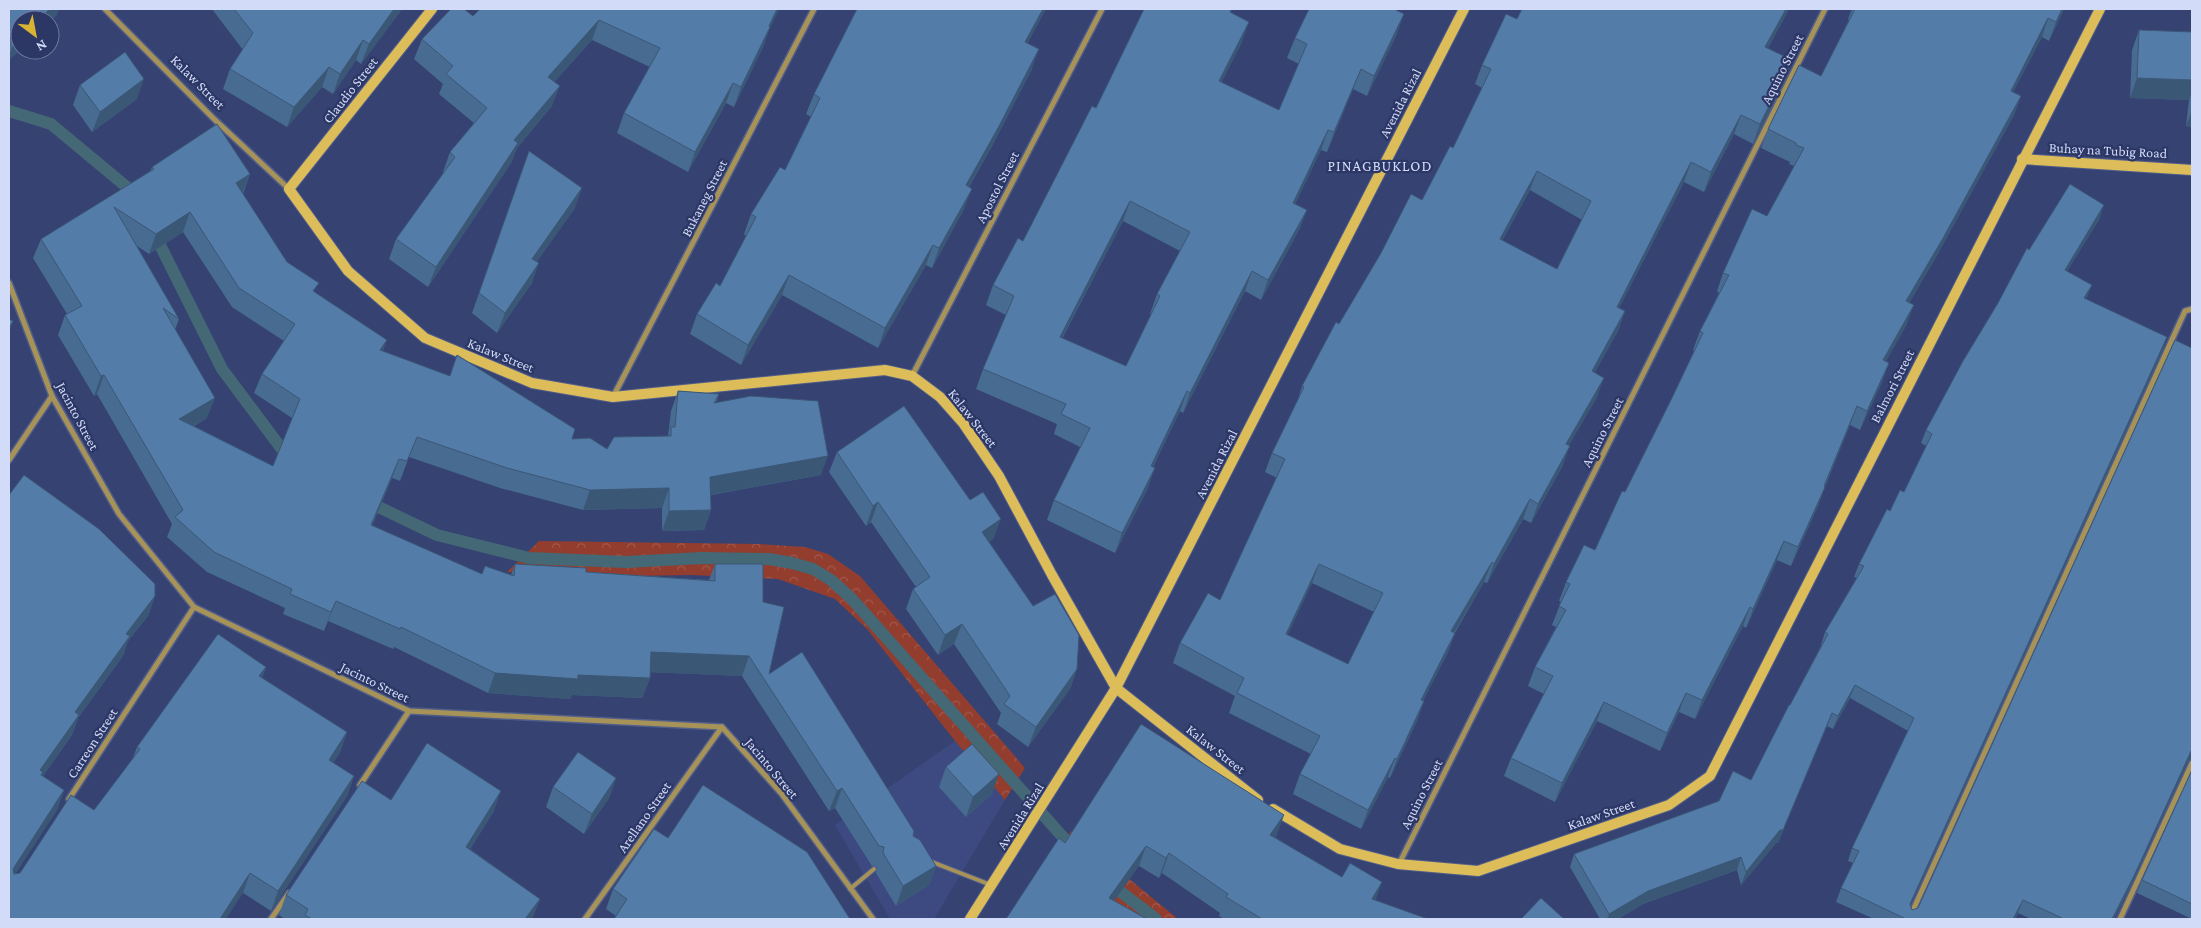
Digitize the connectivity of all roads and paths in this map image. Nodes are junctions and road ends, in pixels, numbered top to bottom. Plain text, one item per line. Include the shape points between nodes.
1 (105, 9) edge
2 (432, 9) edge
3 (814, 9) edge
4 (1102, 9) edge
5 (1464, 9) edge
6 (1825, 9) edge
7 (2100, 9) edge
8 (2022, 159) junction
9 (2192, 170) edge
10 (289, 189) junction
11 (9, 283) edge
12 (2192, 308) edge
13 (912, 376) junction
14 (52, 396) junction
15 (613, 397) junction
16 (9, 460) edge
17 (194, 607) junction
18 (1116, 688) junction
19 (409, 711) junction
20 (722, 727) junction
21 (2192, 762) edge
22 (1710, 776) joint
23 (356, 791) edge
24 (63, 808) edge
25 (928, 861) edge
26 (1398, 864) junction
27 (874, 869) dead end
28 (993, 885) junction
29 (292, 887) edge
30 (850, 889) junction
31 (271, 919) edge
32 (585, 919) edge
33 (873, 919) edge
34 (970, 919) edge
35 (1909, 919) edge
36 (2120, 919) edge

1 - 10 street, Kalaw Street
2 - 10 main road, Claudio Street
3 - 15 street, Bukaneg Street
4 - 13 street, Apostol Street
5 - 18 main road, Avenida Rizal
6 - 26 street, Aquino Street
7 - 8 main road, Balmori Street
8 - 9 main road, Buhay na Tubig Road
8 - 22 main road, Balmori Street
10 - 15 main road, Kalaw Street via 348,271 425,338 532,383
11 - 14 street, Jacinto Street
12 - 35 street via 2186,311
13 - 15 main road, Kalaw Street via 885,370
13 - 18 main road, Kalaw Street via 940,396 963,422 999,476
14 - 16 street
14 - 17 street, Jacinto Street via 119,514
17 - 19 street, Jacinto Street
17 - 24 street, Carreon Street
18 - 26 main road, Kalaw Street via 1261,802 1340,849
18 - 28 main road, Avenida Rizal
19 - 20 street, Jacinto Street
19 - 23 street
20 - 30 street, Jacinto Street via 781,794
20 - 32 street, Arellano Street
21 - 36 street
22 - 26 main road, Kalaw Street via 1669,805 1478,871
25 - 28 lane
27 - 30 lane
28 - 34 main road, Avenida Rizal
29 - 31 street
30 - 33 street, Jacinto Street

